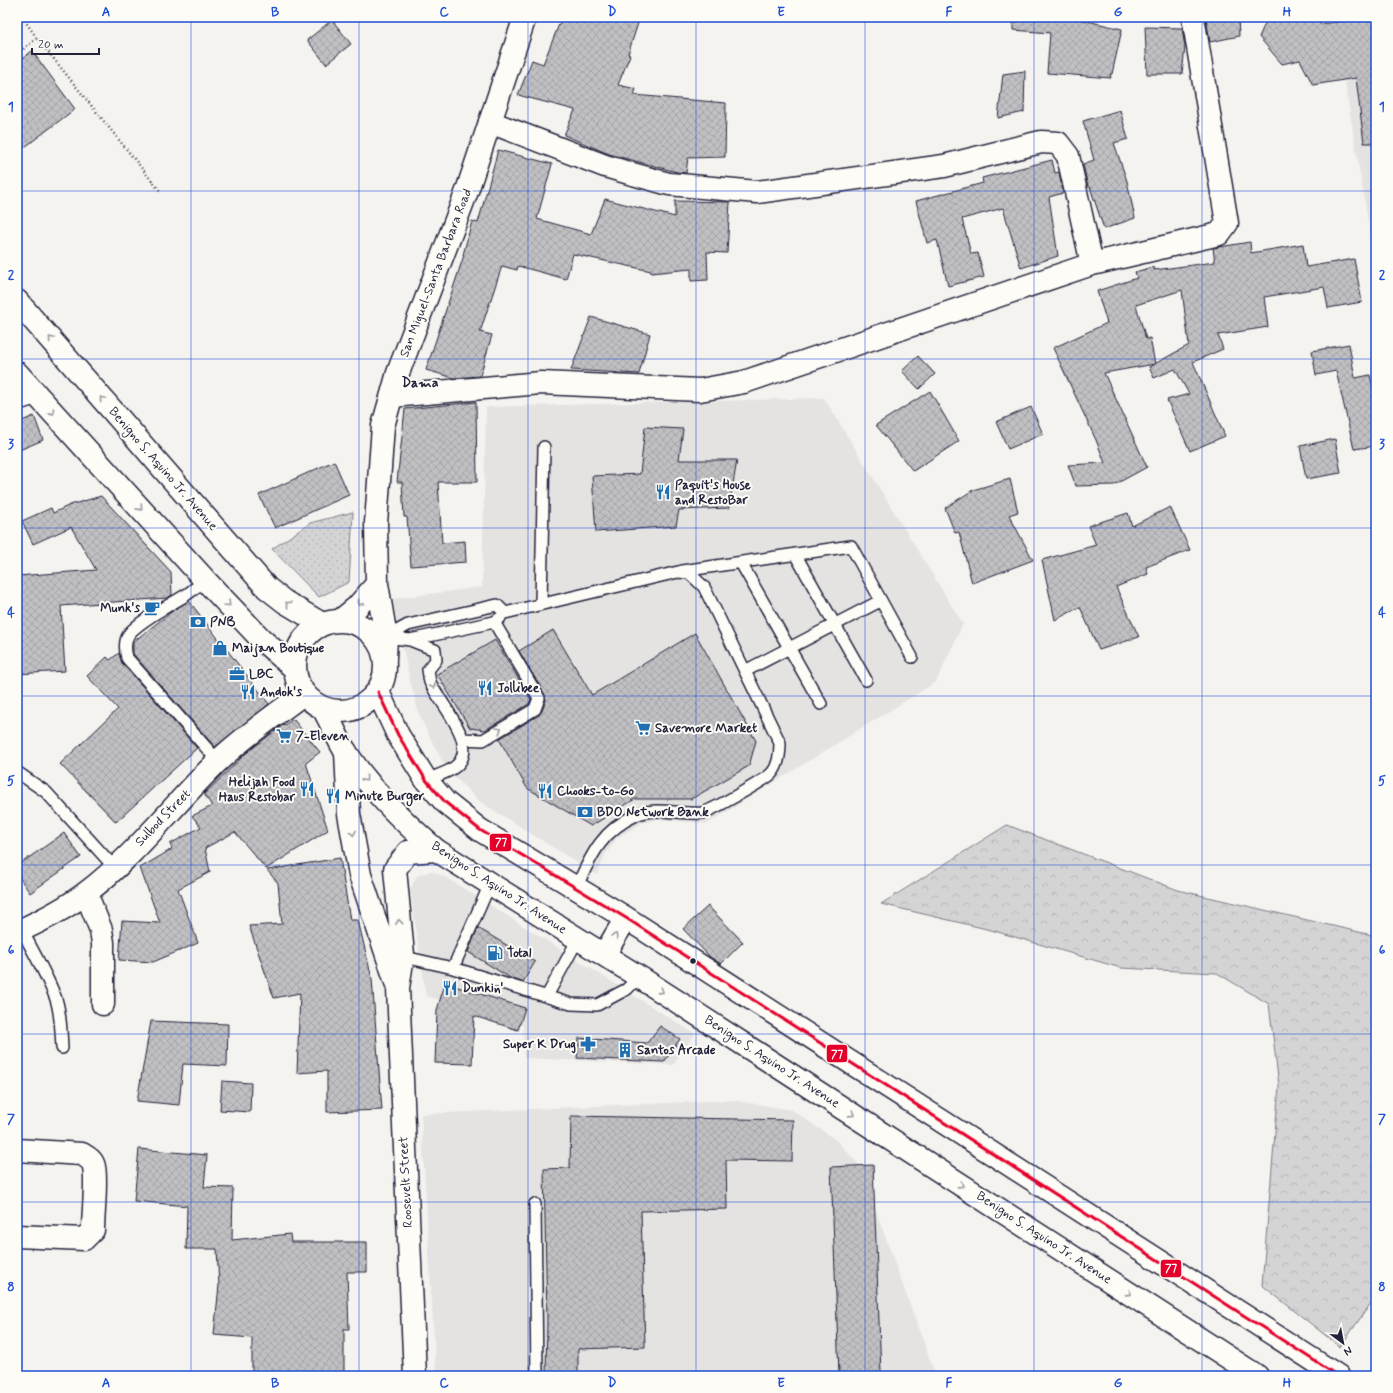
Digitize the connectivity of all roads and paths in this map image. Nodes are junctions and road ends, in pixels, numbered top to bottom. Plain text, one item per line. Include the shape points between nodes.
1 (22, 17) edge
2 (525, 17) edge
3 (1193, 17) edge
4 (37, 38) junction
5 (17, 54) edge
6 (490, 122) junction
7 (160, 191) dead end
8 (1092, 264) junction
9 (17, 301) edge
10 (17, 372) edge
11 (26, 396) edge
12 (392, 396) junction
13 (544, 447) dead end
14 (795, 554) junction
15 (741, 563) junction
16 (678, 572) junction
17 (205, 580) junction
18 (377, 584) junction
19 (880, 601) junction
20 (541, 604) junction
21 (505, 613) junction
22 (331, 622) junction
23 (494, 622) junction
24 (835, 624) junction
25 (410, 640) junction
26 (385, 648) junction
27 (789, 648) junction
28 (912, 657) dead end
29 (294, 668) junction
30 (745, 671) junction
31 (866, 680) dead end
32 (378, 692) junction
33 (303, 694) junction
34 (821, 704) dead end
35 (324, 710) junction
36 (463, 739) junction
37 (346, 752) junction
38 (218, 761) junction
39 (17, 772) edge
40 (426, 780) junction
41 (436, 850) junction
42 (114, 867) junction
43 (490, 884) junction
44 (576, 888) junction
45 (86, 893) junction
46 (626, 918) junction
47 (19, 931) edge
48 (578, 939) junction
49 (604, 955) junction
50 (395, 957) junction
51 (453, 968) junction
52 (639, 977) junction
53 (547, 996) junction
54 (103, 1004) dead end
55 (62, 1048) dead end
56 (17, 1150) edge
57 (535, 1204) dead end
58 (17, 1236) edge
59 (415, 1376) edge
60 (537, 1376) edge
61 (1257, 1376) edge
62 (1338, 1376) edge

1 - 4 path
2 - 6 main road, San Miguel-Santa Barbara Road
3 - 8 main road via 1226,223 1219,234 1212,237
4 - 5 path
4 - 7 path
6 - 8 main road via 629,174 669,184 757,192 944,166 1041,142 1058,143 1068,156
6 - 12 main road, San Miguel-Santa Barbara Road via 467,191 398,373
8 - 12 main road via 744,382 700,390 541,383
22 -> 9 main road, Benigno S. Aquino Jr. Avenue via 285,602 267,588
10 - 11 main road
11 -> 17 main road
12 - 18 main road, San Miguel-Santa Barbara Road via 384,426 376,523
13 - 20 lane
14 - 15 lane
14 - 19 lane via 851,546
14 - 24 lane
15 - 16 lane
15 - 27 lane
16 - 20 lane
16 - 30 lane via 690,573 704,587
17 -> 29 main road via 262,640
17 - 38 lane via 187,595 135,628 128,635 125,650 127,658
18 -> 22 main road via 357,607
18 - 26 main road, San Miguel-Santa Barbara Road
19 - 24 lane
19 - 28 lane
20 - 21 lane
21 - 23 lane
21 - 26 lane via 497,605 408,625
22 - 26 main road via 356,624 370,631
22 - 29 main road via 307,635 297,650
23 - 25 lane
36 -> 23 lane via 483,740 535,709 538,704 539,698
24 - 27 lane
24 - 31 lane
25 - 26 lane
25 -> 36 lane via 436,650 436,660 428,670 430,682
26 - 32 main road via 386,670
27 - 30 lane
27 - 34 lane
29 - 33 main road
30 - 44 lane via 780,742 780,757 771,774 704,812 691,814 649,811 636,815 605,836 592,853
32 - 35 main road via 367,703 354,710
32 - 40 main road via 398,736
33 - 35 main road
33 - 38 main road, Sulbod Street
35 - 37 main road, Benigno S. Aquino Jr. Avenue
36 - 40 lane via 463,756 453,769
37 -> 41 main road, Benigno S. Aquino Jr. Avenue via 388,807
37 -> 50 main road, Roosevelt Street via 349,814 360,874
38 - 42 main road, Sulbod Street
39 - 42 lane via 46,792
40 - 44 main road via 445,802 468,822
41 - 43 main road, Benigno S. Aquino Jr. Avenue
50 -> 41 main road, Roosevelt Street via 395,869 408,852
42 - 45 main road, Sulbod Street
43 - 48 main road, Benigno S. Aquino Jr. Avenue
43 - 51 lane
44 - 46 main road
45 - 47 main road, Sulbod Street via 50,916
45 - 54 main road via 101,930 103,943
49 -> 46 main road
46 - 62 main road
47 - 55 lane via 56,1000
48 - 49 main road, Benigno S. Aquino Jr. Avenue
48 - 53 lane
49 - 52 main road, Benigno S. Aquino Jr. Avenue
50 - 51 lane
50 - 59 main road, Roosevelt Street
51 - 53 lane
52 - 53 lane via 627,989 596,1005 571,1004
52 -> 61 main road, Benigno S. Aquino Jr. Avenue
56 - 58 main road via 82,1154 90,1159 95,1176 93,1230 89,1236 84,1239
57 - 60 lane

